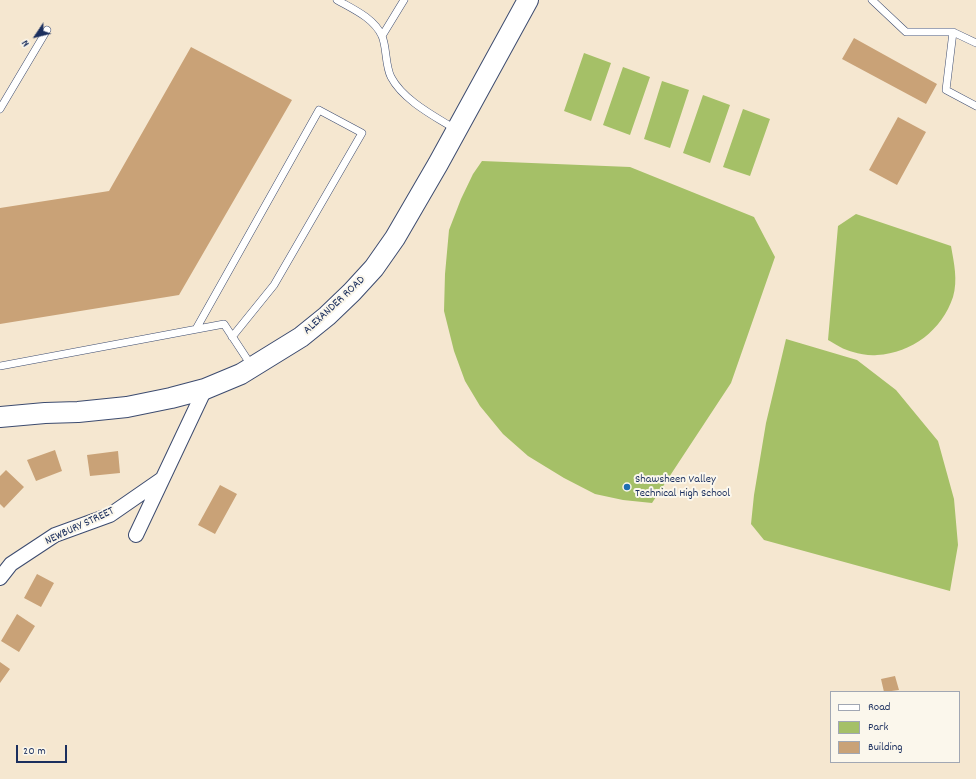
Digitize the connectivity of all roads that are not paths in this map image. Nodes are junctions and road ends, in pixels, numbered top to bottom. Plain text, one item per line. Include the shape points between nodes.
1 (337, 0) edge
2 (404, 0) edge
3 (528, 0) edge
4 (872, 0) edge
5 (47, 30) dead end
6 (953, 32) junction
7 (382, 36) junction
8 (976, 43) edge
9 (976, 106) edge
10 (0, 109) edge
11 (457, 130) junction
12 (196, 329) junction
13 (232, 337) junction
14 (0, 366) edge
15 (252, 367) junction
16 (205, 389) junction
17 (0, 416) edge
18 (162, 479) junction
19 (136, 535) dead end
20 (0, 578) edge

1 - 7 lane via 373,23
2 - 7 lane
3 - 11 street, ALEXANDER ROAD
4 - 6 lane via 906,32
5 - 10 lane
6 - 8 lane
6 - 9 lane via 946,90
7 - 11 lane via 391,77 402,92
11 - 15 street, ALEXANDER ROAD via 395,238 374,268 327,316 301,337
12 - 13 lane via 224,324
12 - 13 lane via 319,110 362,133 274,285
12 - 14 lane
13 - 15 lane
15 - 16 street, ALEXANDER ROAD
16 - 17 street, ALEXANDER ROAD via 127,406 78,412
16 - 18 street, NEWBURY STREET
18 - 19 street, NEWBURY STREET
18 - 20 street, NEWBURY STREET via 110,515 55,536 11,564

